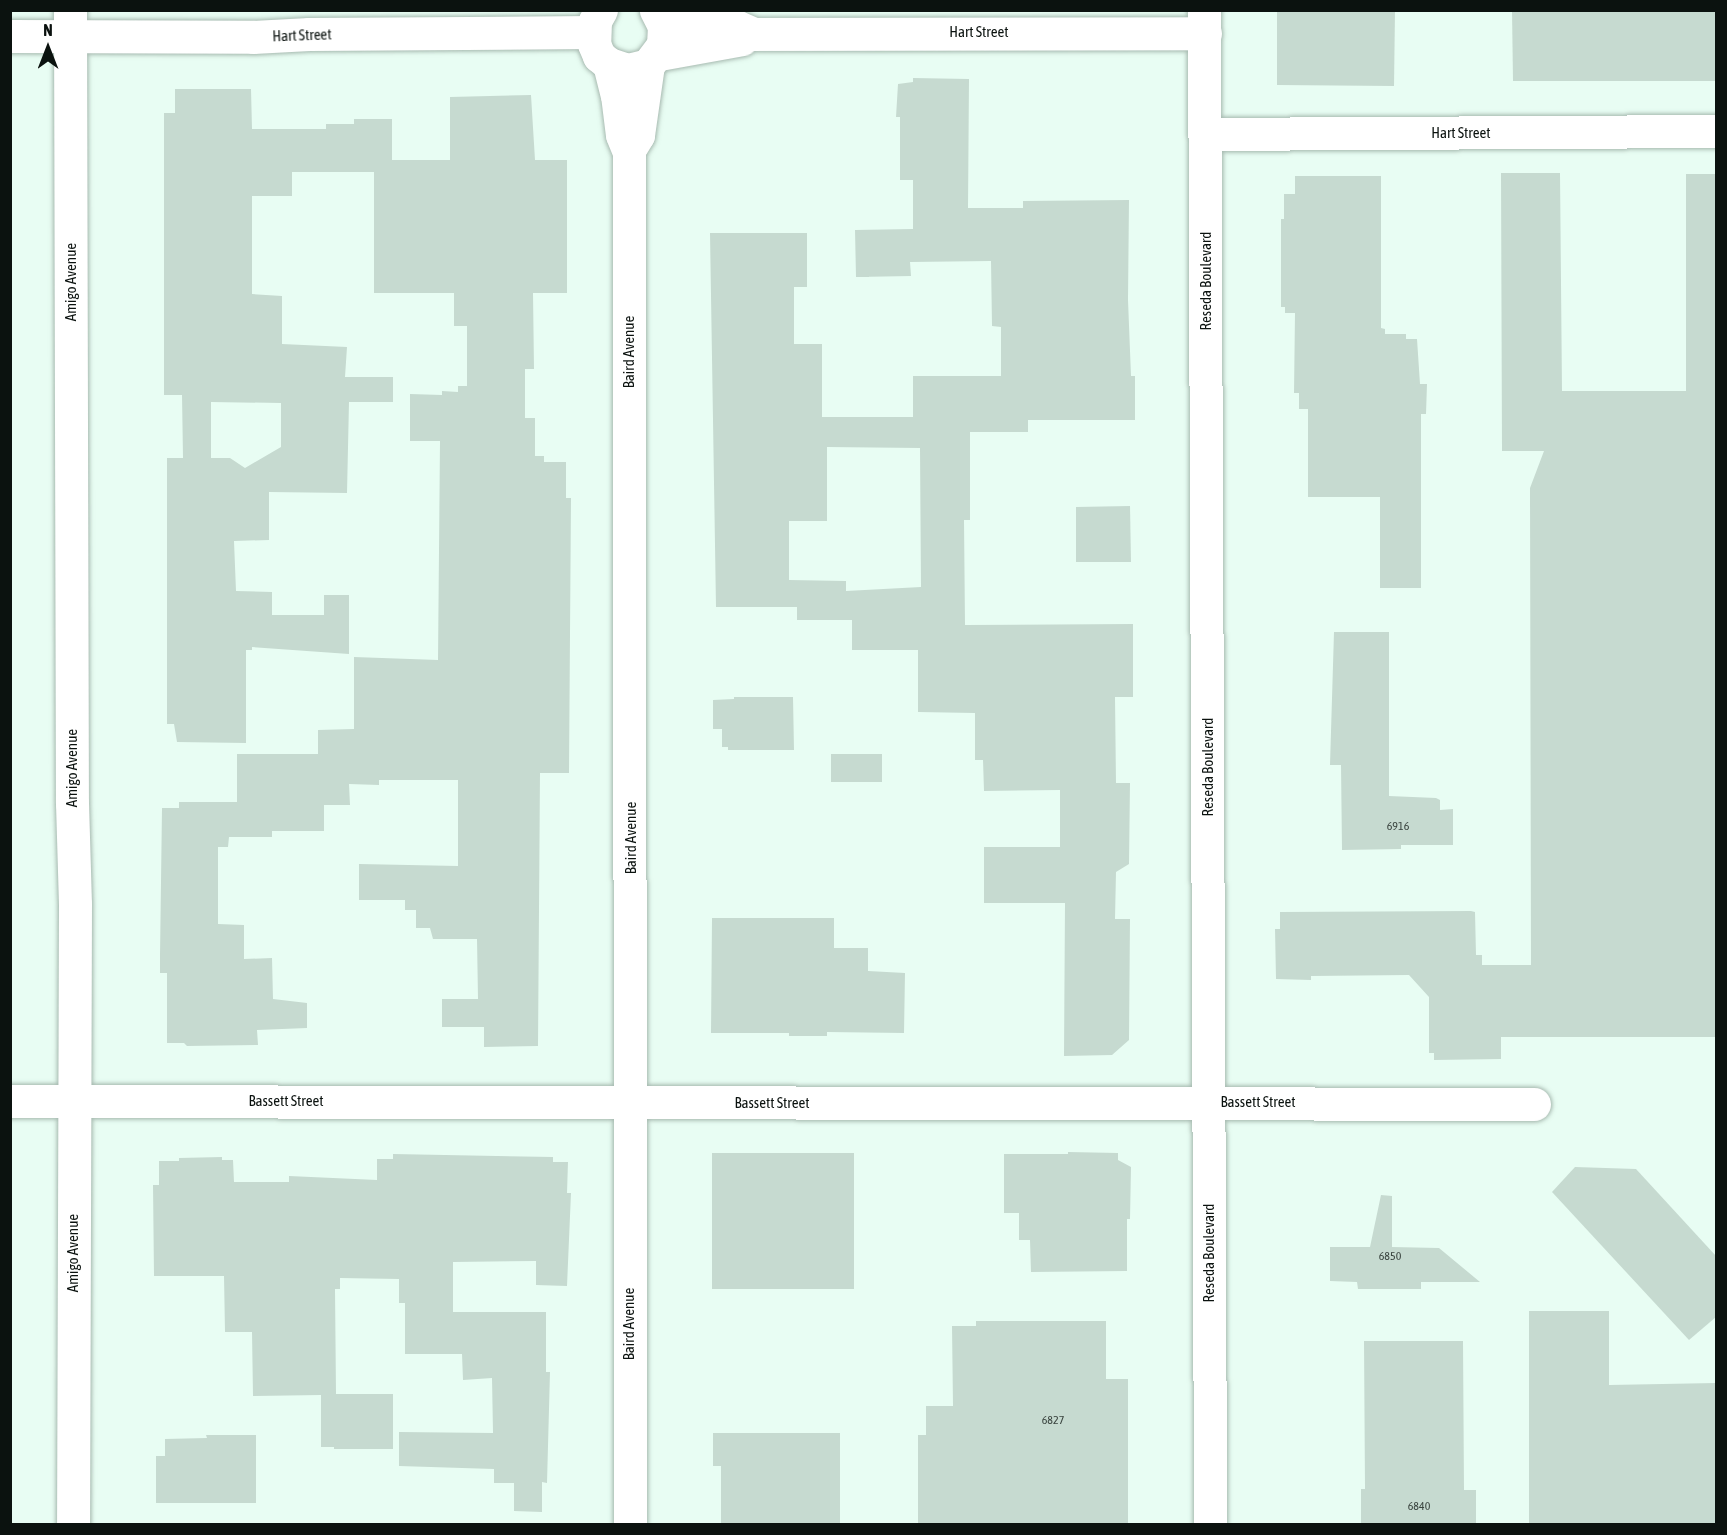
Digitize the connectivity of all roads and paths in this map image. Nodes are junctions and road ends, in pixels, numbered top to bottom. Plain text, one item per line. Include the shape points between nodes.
1 (658, 14) edge
2 (597, 21) edge
3 (1204, 22) edge
4 (70, 23) edge
5 (754, 34) junction
6 (10, 36) edge
7 (654, 59) junction
8 (609, 64) junction
9 (1716, 130) edge
10 (1206, 134) junction
11 (629, 152) junction
12 (73, 1100) junction
13 (10, 1101) edge
14 (628, 1102) junction
15 (1208, 1102) junction
16 (1534, 1104) dead end
17 (73, 1524) edge
18 (630, 1524) edge
19 (1210, 1524) edge

1 - 5 street, Hart Street via 738,27
1 - 7 street, Baird Avenue via 665,35
2 - 4 street, Hart Street
2 - 8 street, Baird Avenue via 599,56
3 - 5 street, Hart Street
3 - 10 street, Reseda Boulevard
4 - 6 street, Hart Street
4 - 12 street, Amigo Avenue
5 - 7 street, Hart Street via 737,42 685,48
7 - 8 street, Hart Street via 628,70
7 - 11 street, Baird Avenue via 638,135
8 - 11 street, Baird Avenue via 622,135
9 - 10 street, Hart Street
10 - 15 street, Reseda Boulevard
11 - 14 street, Baird Avenue
12 - 13 street, Bassett Street
12 - 14 street, Bassett Street
12 - 17 street, Amigo Avenue
14 - 15 street, Bassett Street
14 - 18 street, Baird Avenue
15 - 16 street, Bassett Street
15 - 19 street, Reseda Boulevard

